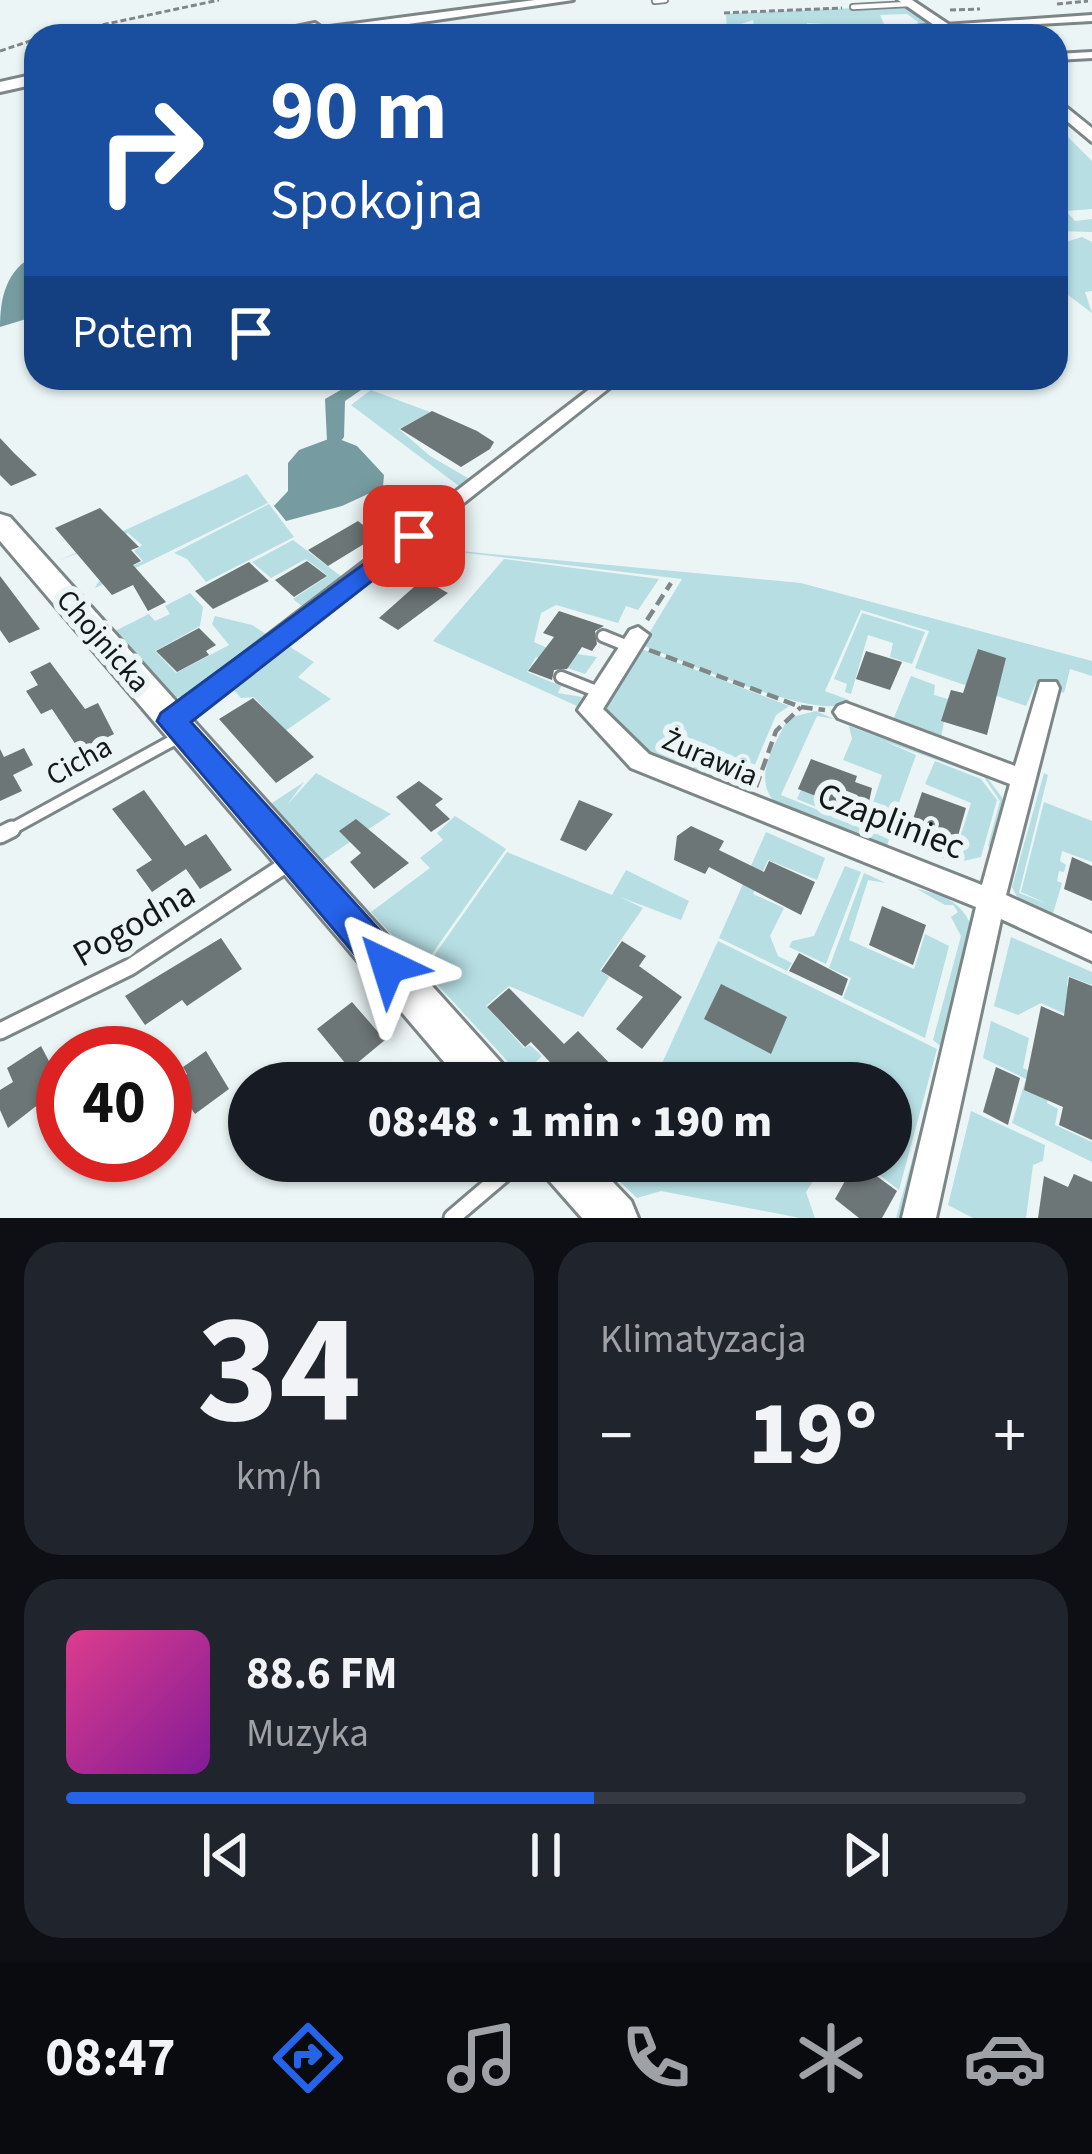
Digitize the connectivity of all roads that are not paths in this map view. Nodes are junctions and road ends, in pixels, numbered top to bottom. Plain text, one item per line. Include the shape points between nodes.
1 (519, 0) edge
2 (566, 0) edge
3 (665, 0) edge
4 (875, 0) edge
5 (655, 1) edge
6 (883, 5) junction
7 (911, 5) edge
8 (853, 7) road end
9 (950, 10) dead end
10 (1092, 18) edge
11 (346, 24) edge
12 (384, 24) edge
13 (940, 24) edge
14 (1037, 24) edge
15 (1085, 121) edge
16 (1092, 137) edge
17 (597, 390) edge
18 (0, 523) edge
19 (603, 636) dead end
20 (634, 642) joint
21 (561, 677) dead end
22 (1048, 688) dead end
23 (601, 693) junction
24 (846, 712) dead end
25 (178, 728) junction
26 (1023, 779) junction
27 (763, 813) joint
28 (0, 835) edge
29 (293, 860) junction
30 (991, 902) junction
31 (1092, 948) edge
32 (0, 1031) edge
33 (472, 1062) edge
34 (494, 1182) edge
35 (581, 1182) edge
36 (452, 1218) edge
37 (614, 1218) edge
38 (919, 1218) edge

1 - 11 main road
2 - 12 main road
3 - 5 lane
4 - 6 lane
6 - 7 lane
6 - 8 lane
7 - 9 street
7 - 13 street
10 - 14 street
15 - 16 street
17 - 25 street via 476,478
18 - 25 street, Chojnicka
19 - 20 lane
20 - 23 street
21 - 23 lane
22 - 26 street, Czapliniec
23 - 27 street, Żurawia via 590,710 640,761
24 - 26 street
25 - 28 lane, Cicha
25 - 29 street, Chojnicka
26 - 30 street, Czapliniec
27 - 30 street, Czapliniec
29 - 32 lane, Pogodna via 130,967
29 - 33 street, Chojnicka
30 - 31 street
30 - 38 street, Czapliniec
34 - 36 lane
35 - 37 street

